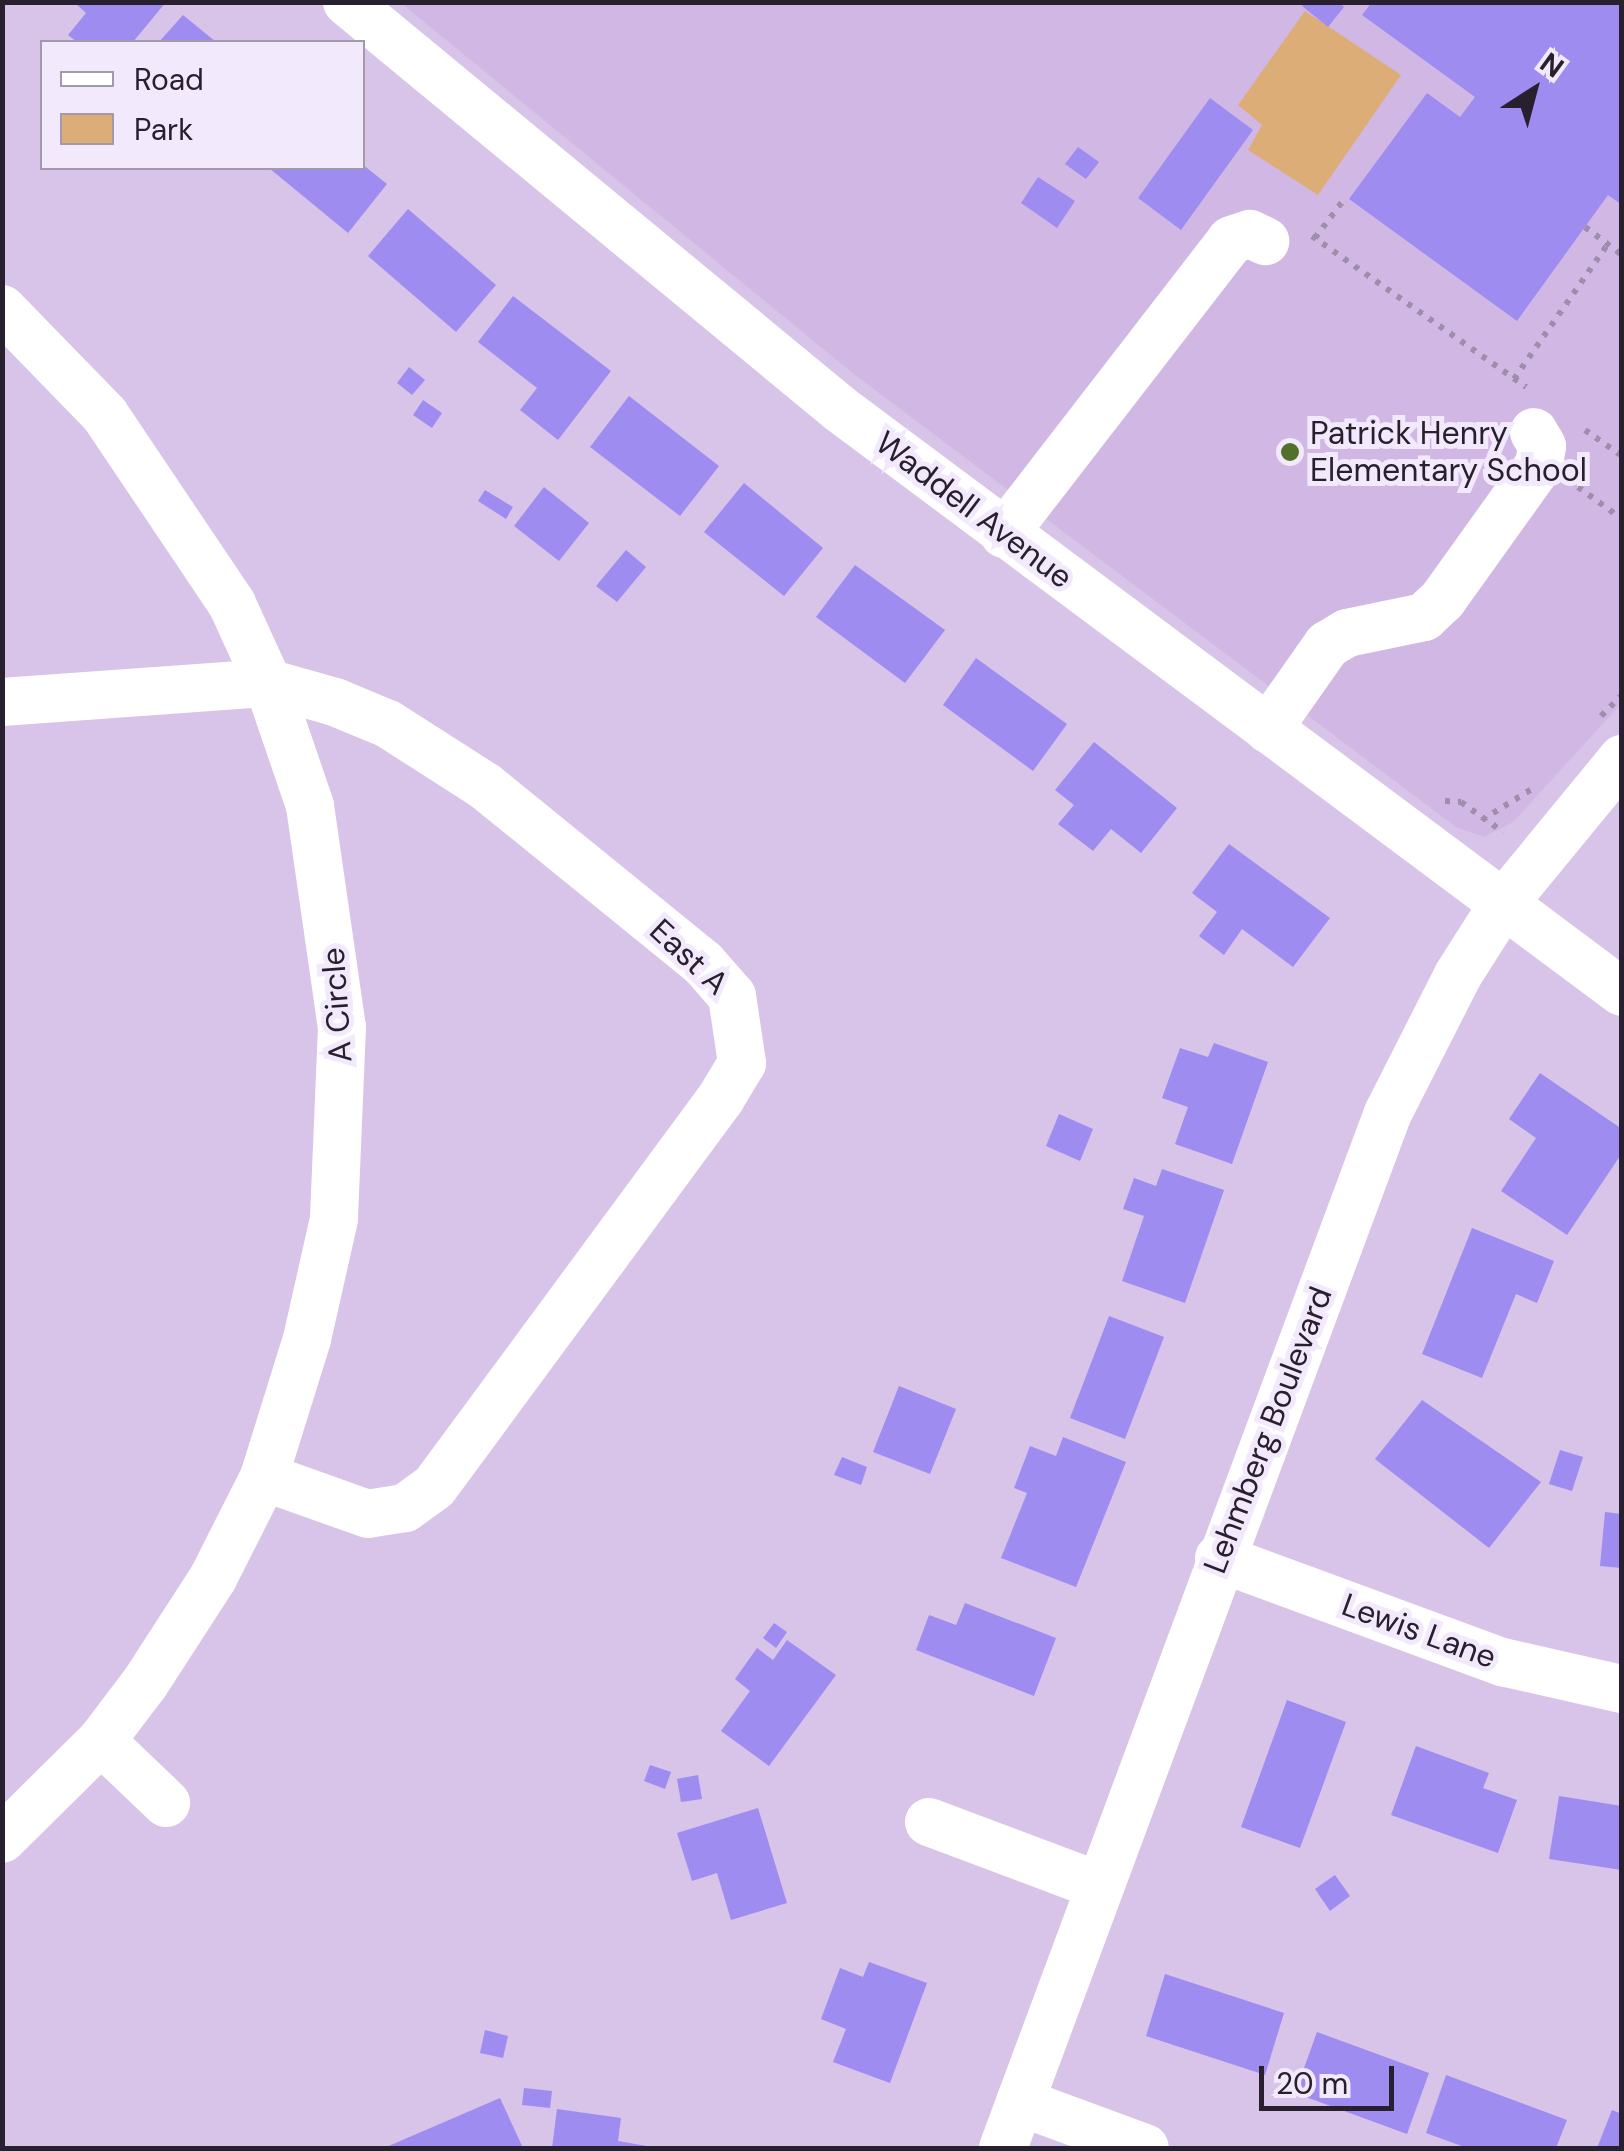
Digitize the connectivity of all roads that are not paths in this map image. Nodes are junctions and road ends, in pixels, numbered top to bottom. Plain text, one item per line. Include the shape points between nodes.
1 (347, 2) edge
2 (1283, 235) road end
3 (2, 309) edge
4 (1550, 418) road end
5 (1004, 534) junction
6 (268, 683) junction
7 (2, 702) edge
8 (1268, 729) junction
9 (1607, 742) edge
10 (1503, 904) junction
11 (1622, 992) edge
12 (264, 1477) junction
13 (1220, 1558) junction
14 (1622, 1689) edge
15 (101, 1741) junction
16 (166, 1803) dead end
17 (929, 1822) dead end
18 (2, 1839) edge
19 (1099, 1886) junction
20 (1020, 2102) junction
21 (1003, 2148) edge
22 (1145, 2148) edge

1 - 5 street, Waddell Avenue via 728,320
2 - 5 street via 1232,240
3 - 6 street, A Circle via 105,415 149,474 232,604
4 - 8 street via 1540,465 1443,599 1424,617 1347,633 1326,645
5 - 8 street, Waddell Avenue
6 - 7 street, East A
6 - 12 street, A Circle via 310,806 337,962 342,1058 334,1219 307,1339
6 - 12 street, East A via 388,724 485,786 703,963 732,996 742,1063 434,1487 406,1508 368,1514
8 - 10 street, Waddell Avenue
9 - 10 street, Lehmberg Boulevard
10 - 11 street, Waddell Avenue
10 - 13 street, Lehmberg Boulevard via 1458,975 1388,1114
12 - 15 street, A Circle via 184,1628
13 - 14 street, Lewis Lane via 1502,1662
13 - 19 street, Lehmberg Boulevard
15 - 16 street
15 - 18 street, A Circle
17 - 19 street
19 - 20 street, Lehmberg Boulevard
20 - 21 street, Lehmberg Boulevard
20 - 22 street

